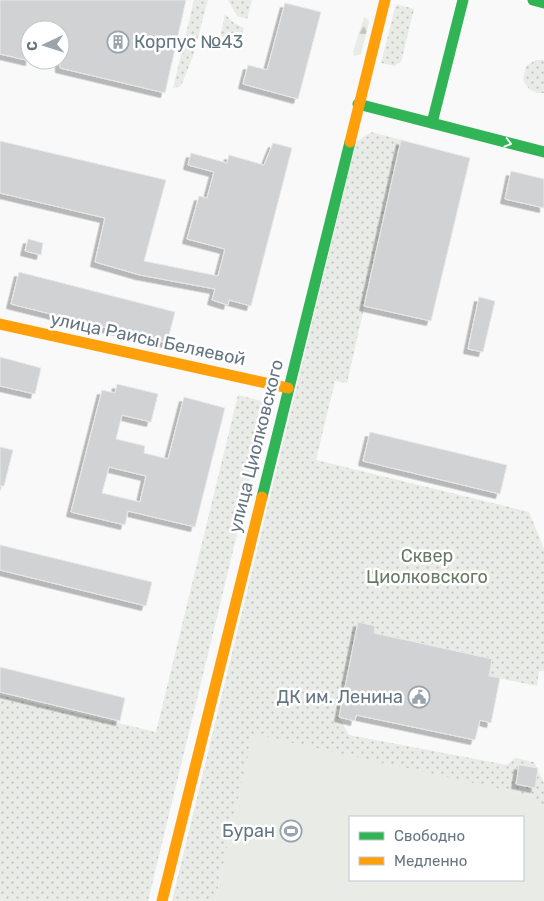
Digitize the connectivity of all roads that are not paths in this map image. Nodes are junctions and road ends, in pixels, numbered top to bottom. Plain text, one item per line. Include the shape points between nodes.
1 (385, 0) edge
2 (463, 0) edge
3 (533, 0) edge
4 (544, 3) edge
5 (358, 104) junction
6 (432, 123) junction
7 (544, 152) edge
8 (0, 324) edge
9 (288, 388) junction
10 (162, 901) edge

1 - 5 street, улица Циолковского
2 - 6 street
3 - 4 street
5 - 6 street
5 - 9 street, улица Циолковского
6 -> 7 street
8 - 9 street, улица Раисы Беляевой
9 - 10 street, улица Циолковского

